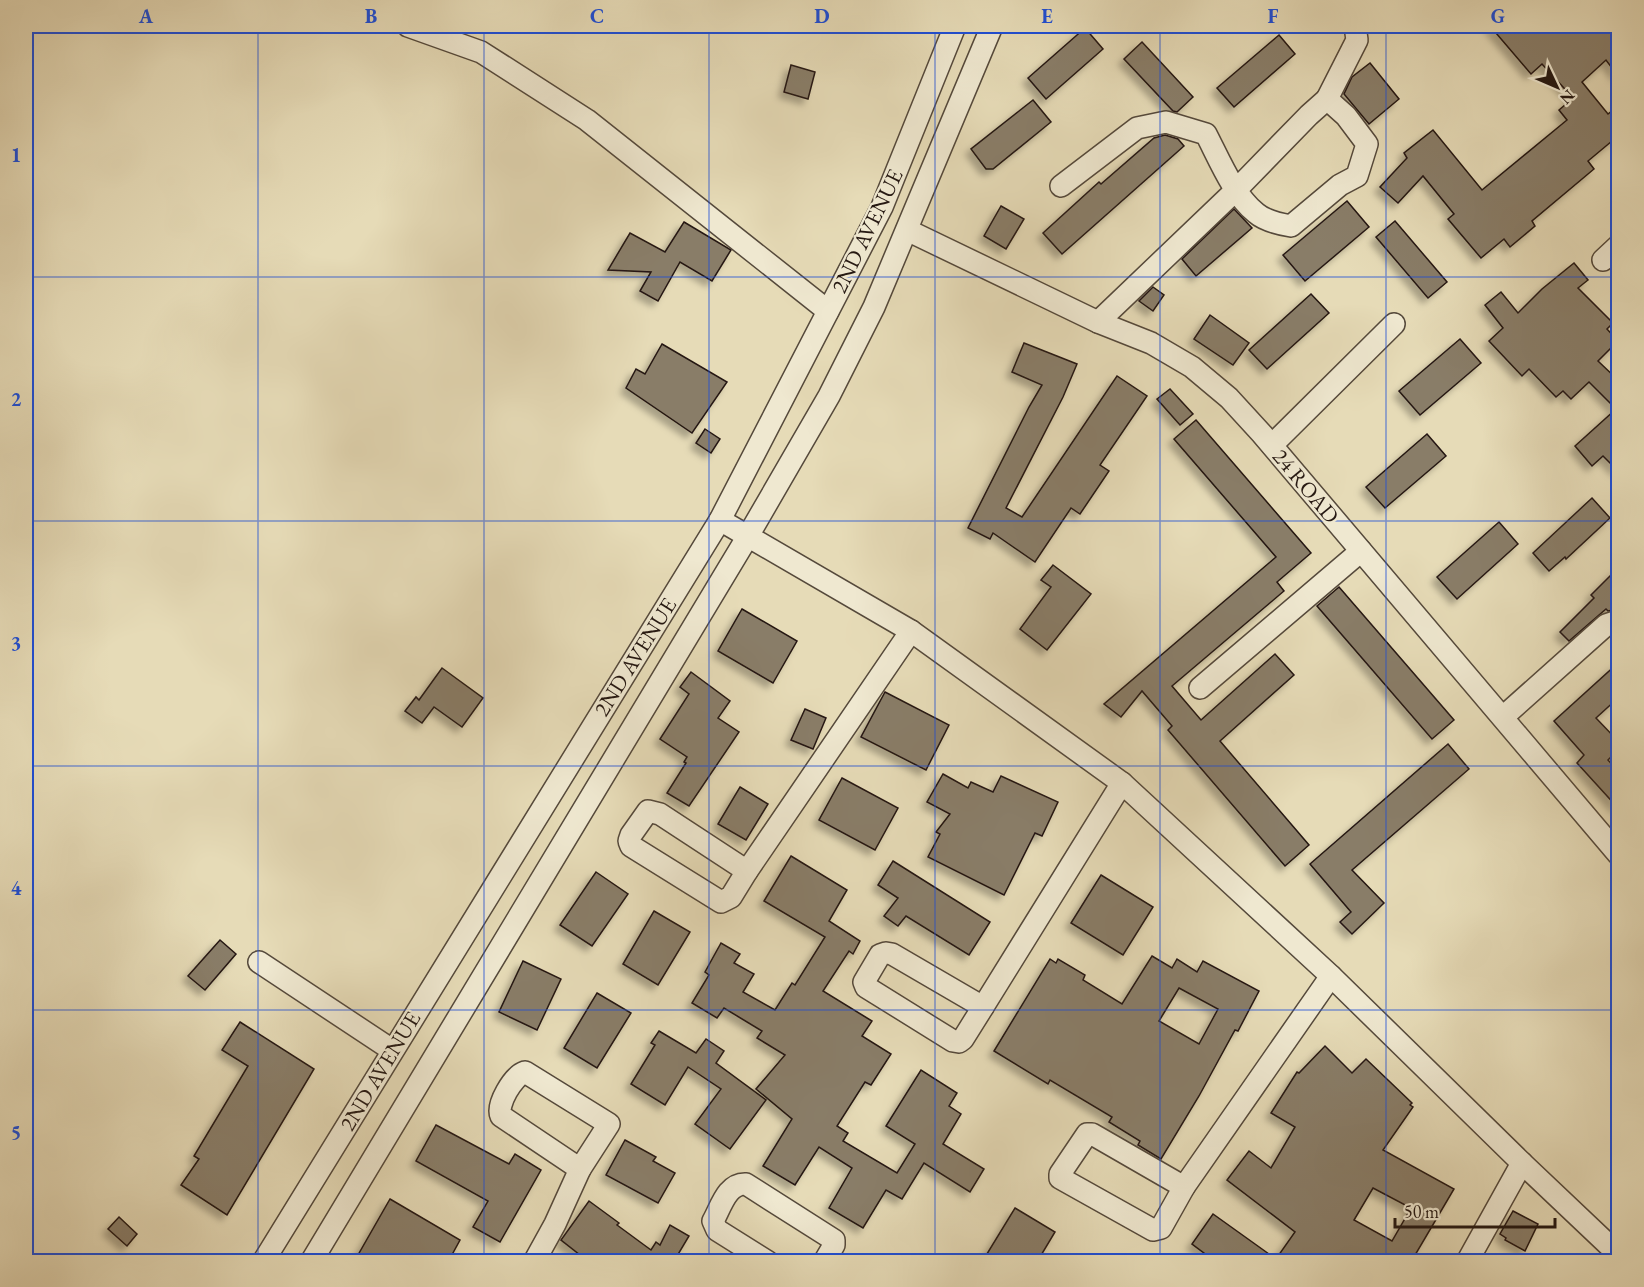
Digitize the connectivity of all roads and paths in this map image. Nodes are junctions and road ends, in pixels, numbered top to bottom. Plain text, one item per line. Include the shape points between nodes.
1 (408, 26) edge
2 (955, 26) edge
3 (992, 26) edge
4 (1354, 26) edge
5 (1327, 99) junction
6 (1061, 186) dead end
7 (1236, 190) junction
8 (907, 230) junction
9 (828, 311) junction
10 (1098, 322) junction
11 (1394, 324) dead end
12 (1272, 445) junction
13 (720, 520) junction
14 (748, 536) junction
15 (1361, 551) junction
16 (1618, 621) edge
17 (911, 631) junction
18 (1200, 688) dead end
19 (1503, 717) junction
20 (1122, 783) junction
21 (1618, 854) edge
22 (747, 871) junction
23 (259, 962) dead end
24 (1331, 976) junction
25 (983, 1008) junction
26 (392, 1050) junction
27 (1522, 1163) junction
28 (580, 1169) junction
29 (1184, 1187) junction
30 (1618, 1254) edge
31 (263, 1262) edge
32 (311, 1262) edge
33 (534, 1262) edge
34 (768, 1262) edge
35 (824, 1262) edge
36 (1467, 1262) edge

1 - 9 street via 481,52 587,120
2 - 9 street, 2ND AVENUE via 882,207
3 - 8 street, 2ND AVENUE
4 - 5 street via 1357,40
5 - 7 street
5 - 7 street via 1367,144 1357,176 1290,226 1256,214
6 - 7 street via 1137,128 1166,122 1206,134
7 - 10 street
8 - 10 street, 24 ROAD
8 - 14 street, 2ND AVENUE via 829,396
9 - 13 street, 2ND AVENUE
10 - 12 street, 24 ROAD via 1151,343 1192,367 1229,398
11 - 12 street
12 - 15 street, 24 ROAD
13 - 14 street
13 - 26 street, 2ND AVENUE
14 - 17 street
14 - 32 street, 2ND AVENUE
15 - 18 street
15 - 19 street, 24 ROAD
16 - 19 street via 1606,625
17 - 20 street
17 - 22 street
19 - 21 street, 24 ROAD
20 - 24 street
20 - 25 street
22 - 22 street via 654,811 648,811 629,841 631,846 721,902 731,897
23 - 26 street
24 - 27 street
24 - 29 street
25 - 25 street via 892,954 880,955 864,981 869,990 953,1041 963,1039
26 - 31 street, 2ND AVENUE
27 - 30 street
27 - 36 street
28 - 28 street via 609,1126 607,1121 525,1072 518,1074 499,1107 501,1116
28 - 33 street
29 - 29 street via 1161,1228 1153,1230 1064,1181 1060,1174 1087,1134 1092,1134
34 - 35 street via 714,1226 731,1188 737,1184 746,1184 834,1240

